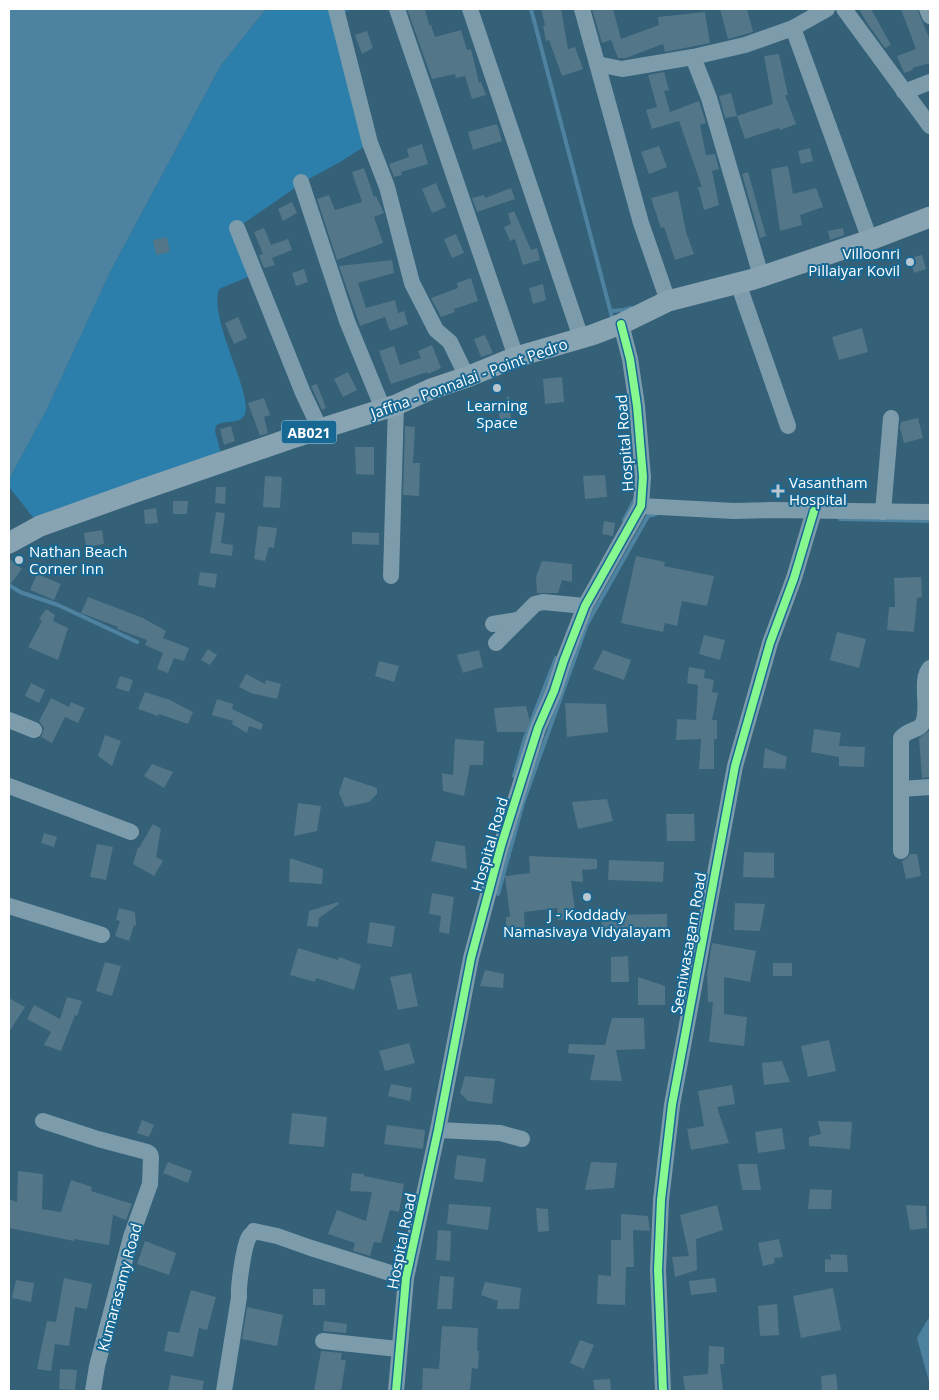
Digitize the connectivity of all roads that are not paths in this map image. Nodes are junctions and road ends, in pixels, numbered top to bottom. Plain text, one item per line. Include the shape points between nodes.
1 (336, 9) edge
2 (397, 9) edge
3 (470, 9) edge
4 (582, 9) edge
5 (827, 9) edge
6 (844, 9) edge
7 (927, 9) edge
8 (930, 16) edge
9 (793, 28) junction
10 (693, 56) junction
11 (597, 64) junction
12 (930, 82) edge
13 (904, 92) junction
14 (930, 126) edge
15 (301, 182) dead end
16 (930, 217) edge
17 (237, 228) dead end
18 (870, 240) junction
19 (749, 280) junction
20 (668, 301) junction
21 (621, 324) junction
22 (581, 338) junction
23 (516, 357) junction
24 (467, 377) junction
25 (390, 407) junction
26 (891, 418) dead end
27 (788, 426) dead end
28 (320, 429) junction
29 (641, 506) junction
30 (814, 510) junction
31 (882, 512) junction
32 (930, 512) edge
33 (9, 543) edge
34 (390, 576) dead end
35 (585, 606) junction
36 (517, 620) junction
37 (493, 624) dead end
38 (496, 643) dead end
39 (930, 668) edge
40 (9, 720) edge
41 (34, 730) dead end
42 (9, 786) edge
43 (930, 787) edge
44 (901, 789) junction
45 (132, 832) dead end
46 (902, 851) dead end
47 (9, 906) edge
48 (102, 936) dead end
49 (43, 1121) dead end
50 (438, 1130) junction
51 (522, 1140) dead end
52 (406, 1278) junction
53 (323, 1341) dead end
54 (398, 1349) junction
55 (93, 1391) edge
56 (224, 1391) edge
57 (396, 1391) edge
58 (663, 1391) edge

1 - 24 street via 370,144 387,188 412,283 436,330 450,342
2 - 23 street
3 - 22 street
4 - 11 street
5 - 9 street
6 - 13 street
7 - 8 street
9 - 10 street via 745,45
9 - 18 street
10 - 11 street via 622,69
10 - 19 street via 709,98
11 - 20 street via 641,223
12 - 13 street
13 - 14 street
15 - 25 street via 347,321
16 - 18 main road, Jaffna - Ponnalai - Point Pedro / AB021
17 - 28 street
18 - 19 main road, Jaffna - Ponnalai - Point Pedro / AB021
19 - 20 main road, Jaffna - Ponnalai - Point Pedro / AB021
19 - 27 street
20 - 21 main road, Jaffna - Ponnalai - Point Pedro / AB021
21 - 22 main road, Jaffna - Ponnalai - Point Pedro / AB021
21 - 29 street, Hospital Road via 637,406 643,477
22 - 23 main road, Jaffna - Ponnalai - Point Pedro / AB021
23 - 24 main road, Jaffna - Ponnalai - Point Pedro / AB021
24 - 25 main road, Jaffna - Ponnalai - Point Pedro / AB021
25 - 28 main road, Jaffna - Ponnalai - Point Pedro / AB021
25 - 34 street
26 - 31 street
28 - 33 main road, Jaffna - Ponnalai - Point Pedro / AB021 via 40,526
29 - 30 street via 734,511
29 - 35 street, Hospital Road
30 - 31 street
30 - 58 street, Seeniwasagam Road via 770,643 735,766 672,1105 661,1200 658,1270
31 - 32 street
35 - 36 street via 543,602 535,604
35 - 50 street, Hospital Road via 538,728 501,846 471,958
36 - 37 street
36 - 38 street
39 - 44 street via 925,675 924,722 920,727 905,732 901,738
40 - 41 street
42 - 45 street
43 - 44 street
44 - 46 street
47 - 48 street
49 - 55 street, Kumarasamy Road via 150,1154 150,1184 131,1237
50 - 51 street via 500,1133
50 - 52 street, Hospital Road
52 - 54 street, Hospital Road
52 - 56 street via 254,1231 248,1239 238,1282 239,1297
53 - 54 street
54 - 57 street, Hospital Road

